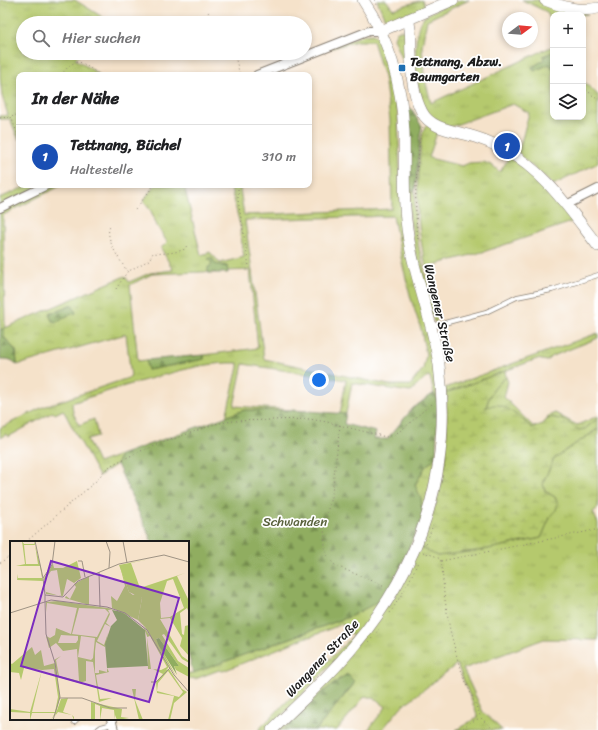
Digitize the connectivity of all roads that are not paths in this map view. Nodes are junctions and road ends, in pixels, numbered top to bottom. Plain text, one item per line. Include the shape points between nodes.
1 (363, 0) edge
2 (453, 0) edge
3 (546, 0) edge
4 (598, 8) edge
5 (408, 19) junction
6 (380, 30) junction
7 (312, 53) edge
8 (294, 60) edge
9 (264, 72) edge
10 (41, 188) edge
11 (598, 189) edge
12 (566, 205) junction
13 (0, 208) edge
14 (598, 246) edge
15 (598, 275) edge
16 (430, 326) junction
17 (112, 724) edge
18 (97, 730) edge
19 (272, 730) edge

1 - 6 main road, Wangener Straße
2 - 5 main road
3 - 4 main road via 577,10
5 - 6 main road
5 - 12 main road via 414,88 418,105 427,120 439,127 484,140 512,154 536,171
6 - 7 street via 369,30
6 - 16 main road, Wangener Straße via 400,92 404,130 406,221 414,265
8 - 9 street
10 - 13 street
11 - 12 street
12 - 14 main road
15 - 16 lane via 552,290 517,297 486,312
16 - 19 main road, Wangener Straße via 439,365 442,398 441,449 424,528 405,571 382,610 353,648
17 - 18 lane

